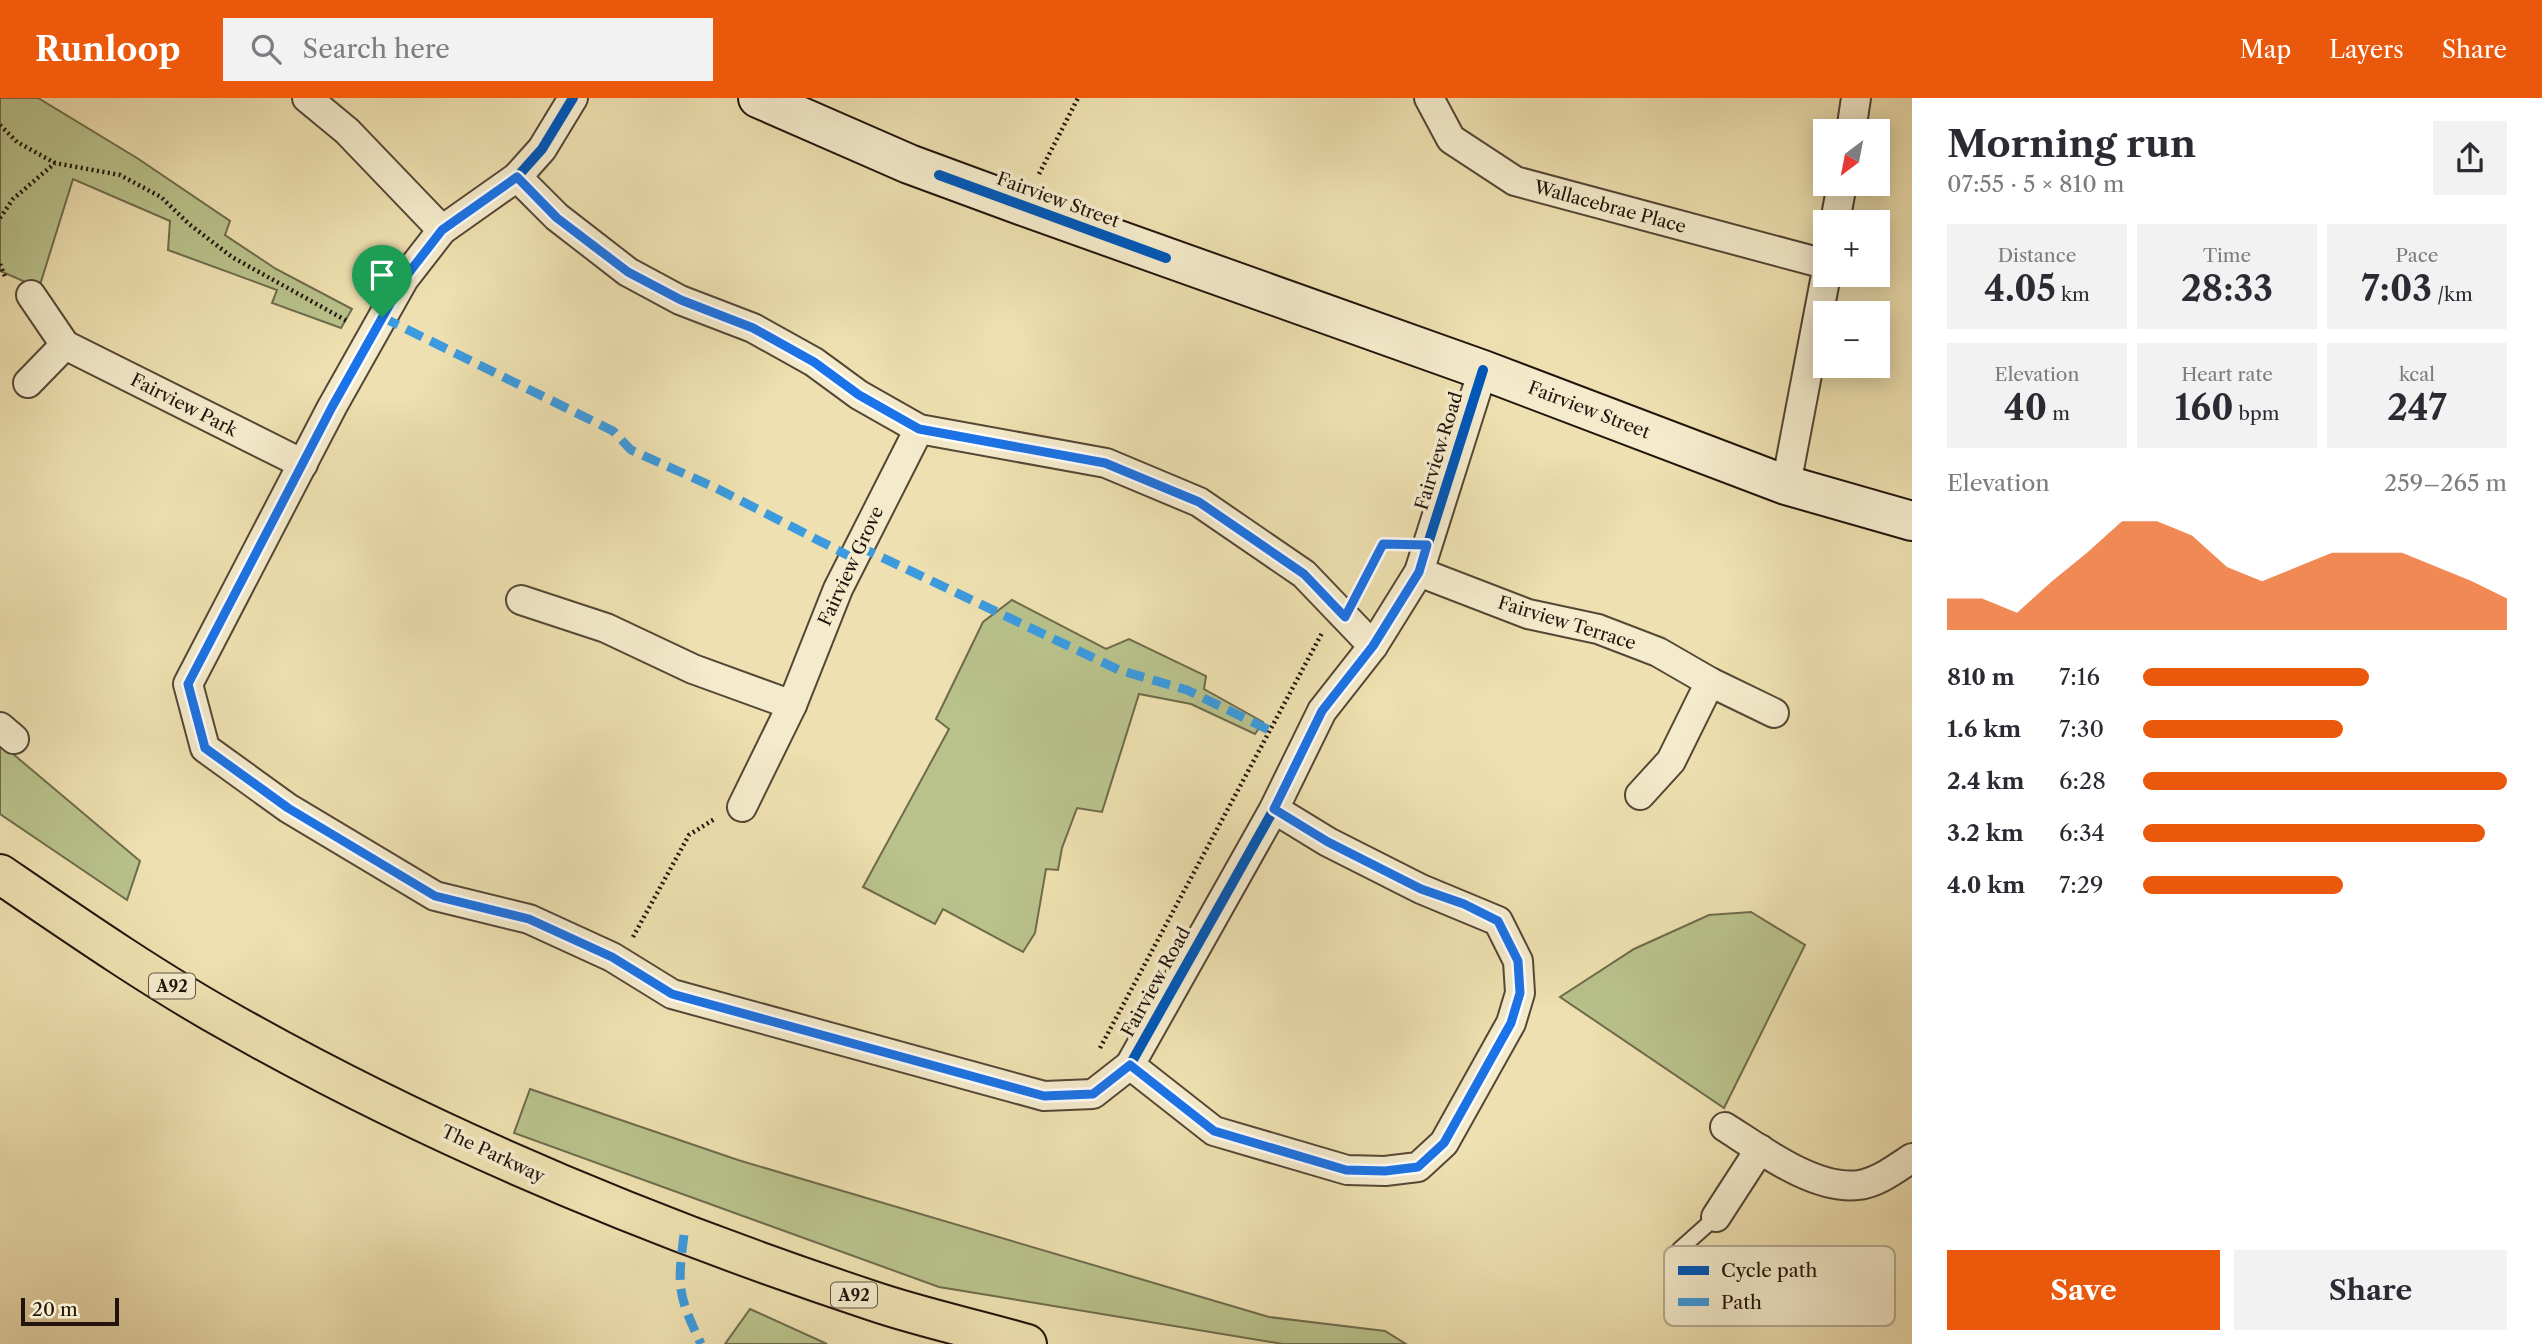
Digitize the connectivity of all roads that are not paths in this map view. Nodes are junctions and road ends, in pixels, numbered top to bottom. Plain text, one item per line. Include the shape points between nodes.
1 (307, 98) edge
2 (573, 98) edge
3 (758, 98) edge
4 (1429, 98) edge
5 (1856, 98) edge
6 (1853, 119) edge
7 (517, 177) junction
8 (442, 230) junction
9 (1813, 261) edge
10 (1824, 287) edge
11 (31, 295) dead end
12 (65, 345) junction
13 (1483, 370) junction
14 (28, 383) dead end
15 (919, 429) junction
16 (303, 464) junction
17 (1786, 485) junction
18 (1912, 521) edge
19 (1423, 559) junction
20 (521, 600) dead end
21 (1373, 646) junction
22 (1710, 682) junction
23 (792, 705) junction
24 (1774, 713) dead end
25 (1640, 795) dead end
26 (742, 807) road end
27 (1274, 809) junction
28 (0, 874) edge
29 (1130, 1065) junction
30 (1725, 1126) dead end
31 (1760, 1149) junction
32 (1912, 1158) edge
33 (1716, 1217) joint
34 (1683, 1246) edge
35 (1027, 1344) edge

1 - 8 street via 347,131
2 - 7 street, Fairview Road via 542,149
3 - 13 street, Fairview Street via 1023,206
4 - 9 street, Wallacebrae Place via 1451,139 1515,181
5 - 6 street
7 - 8 street, Fairview Road
7 - 15 street via 557,218 628,272 681,300 753,328
8 - 16 street, Fairview Road via 404,279
10 - 17 street
11 - 12 street, Fairview Park
12 - 14 street
12 - 16 street, Fairview Park
13 - 17 street, Fairview Street
13 - 19 street, Fairview Road
15 - 21 street via 1105,463 1199,502 1304,574
15 - 23 street, Fairview Grove via 838,589
16 - 29 street, Fairview Road via 188,684 205,748 288,808 435,896 529,919 619,962 672,994 1044,1096 1093,1094
17 - 18 street, Fairview Street
19 - 21 street, Fairview Road
19 - 22 street, Fairview Terrace via 1528,614 1598,629 1658,652
20 - 23 street via 606,628 693,669
21 - 27 street, Fairview Road via 1322,711
22 - 24 street, Fairview Terrace
22 - 25 street via 1671,761
23 - 26 street, Fairview Grove
27 - 29 street, Fairview Road
27 - 29 street via 1421,889 1498,921 1518,961 1520,993 1511,1023 1444,1143 1418,1167 1346,1170 1214,1131
28 - 35 main road, The Parkway / A92 via 234,1025 370,1097 538,1176 684,1235 875,1302
30 - 31 street
31 - 32 street via 1801,1172 1857,1185 1886,1176
31 - 33 street
33 - 34 lane

